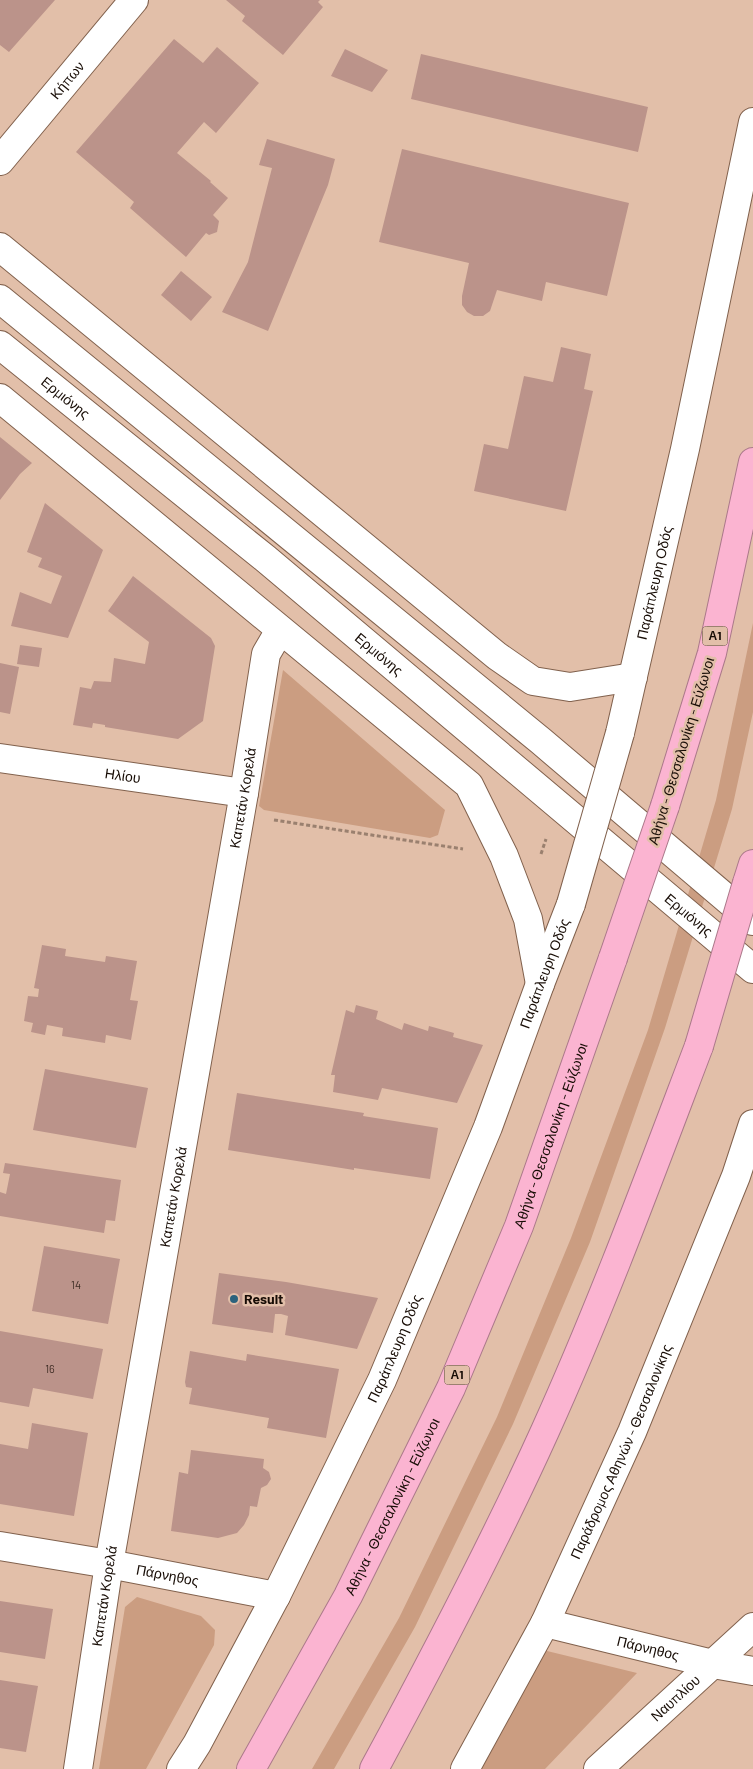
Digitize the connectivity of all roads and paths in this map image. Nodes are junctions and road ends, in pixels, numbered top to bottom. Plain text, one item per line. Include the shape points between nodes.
1 (134, 0) edge
2 (753, 122) edge
3 (0, 161) edge
4 (0, 246) edge
5 (0, 299) edge
6 (0, 345) edge
7 (0, 398) edge
8 (753, 462) edge
9 (280, 630) junction
10 (633, 677) junction
11 (0, 758) edge
12 (242, 804) junction
13 (548, 832) dead end
14 (504, 856) junction
15 (750, 873) edge
16 (753, 921) edge
17 (753, 970) edge
18 (540, 984) junction
19 (753, 1124) edge
20 (745, 1167) edge
21 (0, 1546) edge
22 (109, 1564) junction
23 (276, 1596) junction
24 (545, 1623) junction
25 (753, 1627) edge
26 (713, 1664) junction
27 (753, 1671) edge
28 (78, 1769) edge
29 (181, 1769) edge
30 (251, 1769) edge
31 (374, 1769) edge
32 (465, 1769) edge
33 (598, 1769) edge

1 - 3 street, Κήπων
2 - 10 street, Παράπλευρη Οδός
4 - 10 street via 497,656 533,682 570,687
5 - 16 street via 540,741
6 - 17 street, Ερμιόνης via 266,559
7 - 9 street
8 - 30 highway, Αθήνα - Θεσσαλονίκη - Εύζωνοι / Α1, bridge via 712,653 665,806 518,1226 451,1388 348,1596
9 - 12 street, Καπετάν Κορελά via 266,654
9 - 14 street via 469,785
10 - 18 street, Παράπλευρη Οδός, bridge via 571,904
11 - 12 street, Ηλίου
12 - 14 path
12 - 22 street, Καπετάν Κορελά
13 - 14 path via 537,868
14 - 18 street via 528,919
15 - 31 highway, bridge via 699,1046 620,1252 545,1431 444,1640
18 - 23 street, Παράπλευρη Οδός via 488,1127 382,1380
19 - 20 street, Παράδρομος Αθηνών - Θεσσαλονίκης
20 - 24 street, Παράδρομος Αθηνών - Θεσσαλονίκης via 632,1432
21 - 22 street, Πάρνηθος
22 - 23 street, Πάρνηθος
22 - 28 street, Καπετάν Κορελά
23 - 29 street, Παράπλευρη Οδός
24 - 26 street, Πάρνηθος
24 - 32 street, Παράδρομος Αθηνών - Θεσσαλονίκης
25 - 26 street, Ναυπλίου
26 - 27 street, Πάρνηθος
26 - 33 street, Ναυπλίου

